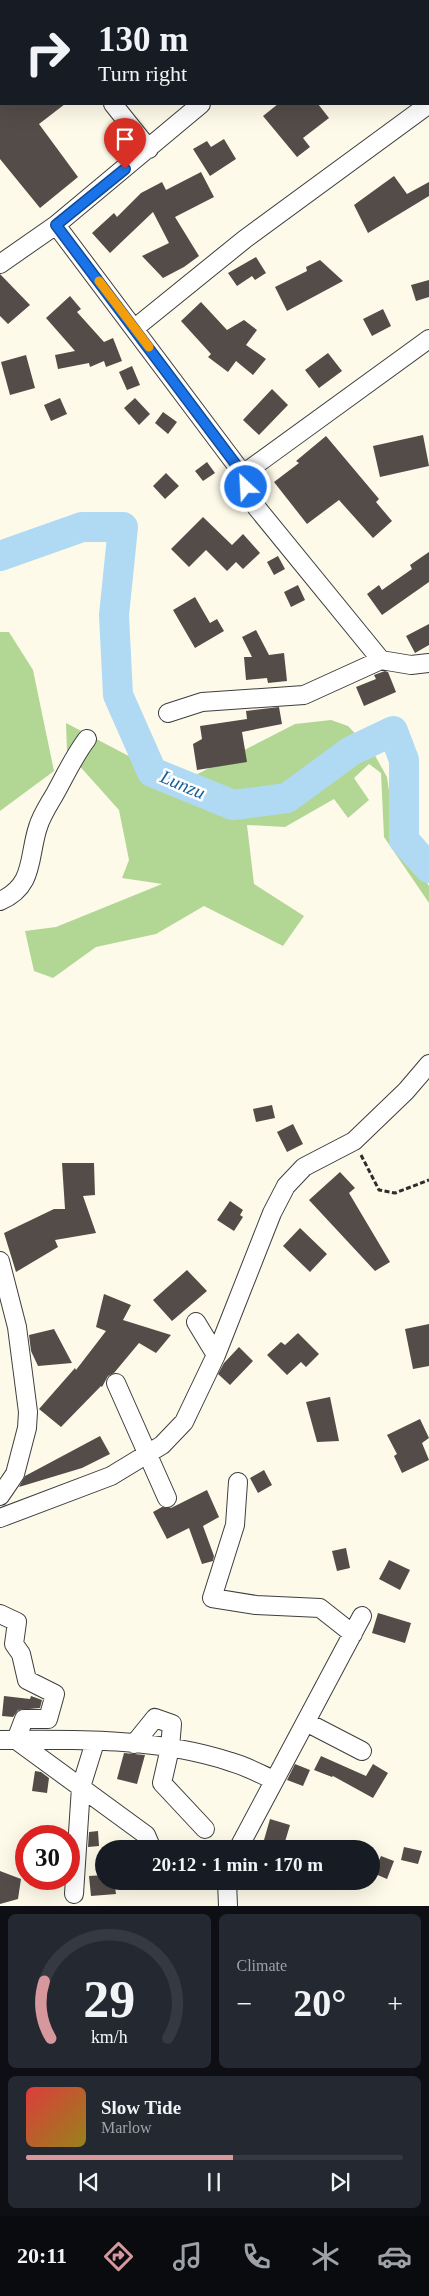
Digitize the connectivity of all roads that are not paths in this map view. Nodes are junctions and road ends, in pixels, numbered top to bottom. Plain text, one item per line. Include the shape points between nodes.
1 (114, 105) edge
2 (200, 105) edge
3 (428, 105) edge
4 (149, 149) junction
5 (56, 225) junction
6 (0, 264) edge
7 (135, 328) junction
8 (429, 339) edge
9 (243, 474) junction
10 (381, 660) junction
11 (429, 663) edge
12 (168, 713) dead end
13 (87, 739) dead end
14 (0, 901) edge
15 (429, 1064) edge
16 (0, 1261) edge
17 (196, 1322) dead end
18 (216, 1355) junction
19 (116, 1384) dead end
20 (147, 1454) junction
21 (238, 1482) dead end
22 (0, 1496) edge
23 (167, 1498) dead end
24 (0, 1518) edge
25 (0, 1614) edge
26 (362, 1616) dead end
27 (353, 1634) junction
28 (306, 1722) junction
29 (8, 1740) edge
30 (95, 1742) junction
31 (134, 1744) junction
32 (170, 1748) junction
33 (362, 1751) dead end
34 (274, 1780) junction
35 (80, 1787) junction
36 (205, 1829) dead end
37 (148, 1840) edge
38 (243, 1840) edge
39 (227, 1890) edge
40 (74, 1894) dead end
41 (228, 1906) edge

1 - 4 street
2 - 4 street
3 - 7 street via 245,239
4 - 5 street
5 - 6 street
5 - 7 street
7 - 9 street
8 - 9 street
9 - 10 street via 257,508
10 - 11 street via 411,665
10 - 12 street via 304,695 202,702
13 - 14 street via 38,826 28,873 15,894
15 - 18 street via 354,1142 304,1167 286,1186 272,1213
16 - 22 street via 17,1327 28,1412 16,1474
17 - 18 street
18 - 20 street via 184,1422
19 - 20 street
20 - 23 street
20 - 24 street via 110,1476
21 - 27 street via 235,1525 212,1598 256,1605 320,1608
25 - 29 street via 17,1622 14,1644 21,1654 27,1680 55,1694 48,1719 24,1720
26 - 27 street
27 - 28 street
28 - 33 street
28 - 34 street
29 - 30 street
29 - 35 street
30 - 31 street
30 - 35 street
31 - 32 street
31 - 32 street via 155,1718 172,1724
32 - 34 street via 231,1762
32 - 36 street via 162,1783
34 - 38 street
35 - 37 street via 146,1835
35 - 40 street
39 - 41 street

